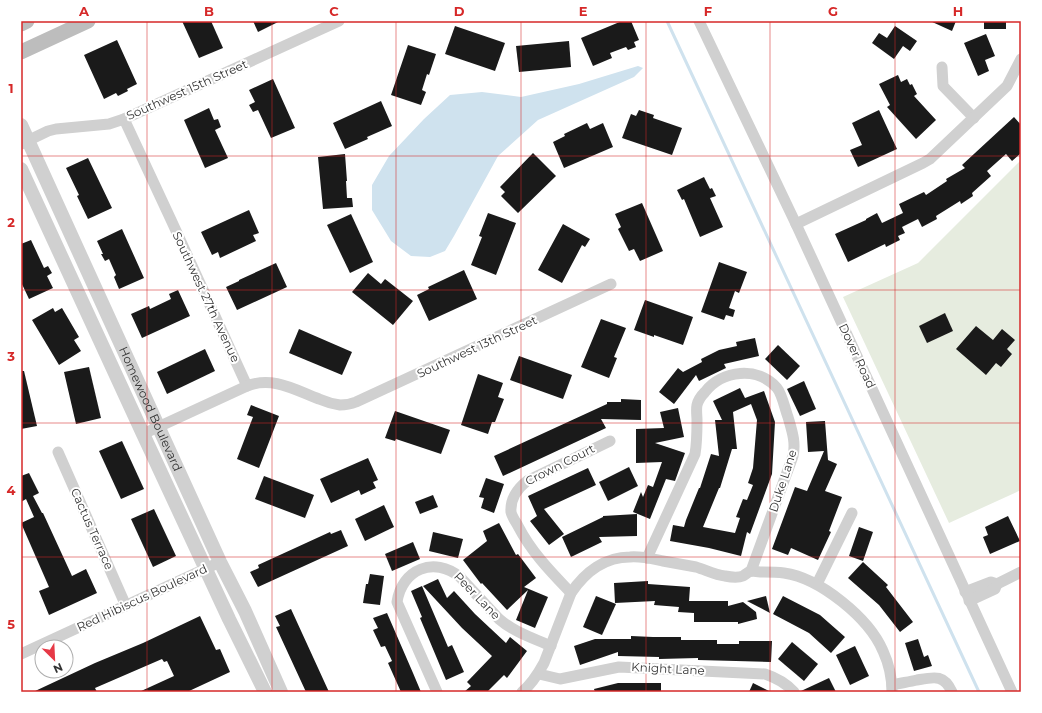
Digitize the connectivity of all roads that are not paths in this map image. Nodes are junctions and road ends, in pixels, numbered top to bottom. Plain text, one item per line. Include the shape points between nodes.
1 (27, 21) edge
2 (88, 21) edge
3 (339, 21) edge
4 (699, 21) edge
5 (21, 24) edge
6 (21, 52) edge
7 (1021, 59) edge
8 (942, 67) dead end
9 (974, 118) junction
10 (124, 119) junction
11 (21, 125) edge
12 (25, 142) edge
13 (21, 169) edge
14 (796, 224) junction
15 (611, 284) dead end
16 (247, 386) junction
17 (159, 427) junction
18 (143, 434) junction
19 (610, 441) dead end
20 (58, 452) dead end
21 (852, 513) dead end
22 (647, 558) junction
23 (220, 562) junction
24 (206, 569) junction
25 (751, 571) junction
26 (1021, 572) edge
27 (817, 584) junction
28 (571, 593) junction
29 (967, 596) junction
30 (126, 606) junction
31 (551, 646) junction
32 (21, 654) edge
33 (539, 674) junction
34 (892, 689) edge
35 (265, 692) edge
36 (281, 692) edge
37 (438, 692) edge
38 (522, 692) edge
39 (794, 692) edge
40 (952, 692) edge
41 (1012, 692) edge

1 - 5 main road
2 - 6 main road
3 - 10 street, Southwest 15th Street
4 - 14 street, Dover Road
7 - 9 street via 1008,86
8 - 9 street via 943,86
9 - 14 street via 930,159
10 - 12 street, Southwest 15th Street via 109,124 56,129
10 - 16 street, Southwest 27th Avenue
11 - 12 street, Homewood Boulevard
12 - 17 street, Homewood Boulevard
13 - 18 street, Homewood Boulevard
14 - 29 street, Dover Road
15 - 16 street, Southwest 13th Street via 356,402 341,405 326,402 277,383 261,382
16 - 17 street
17 - 18 street
17 - 23 street, Homewood Boulevard
18 - 24 street, Homewood Boulevard
19 - 28 street, Crown Court via 527,480 513,498 511,514 523,536 540,561
20 - 30 street, Cactus Terrace
21 - 27 street
22 - 25 street via 696,567 718,575 742,576
22 - 25 street, Duke Lane via 695,454 697,405 703,394 721,378 736,374 752,374 767,380 779,390 792,432 794,448
22 - 28 street via 624,557 601,564 582,579
23 - 24 street, Red Hibiscus Boulevard
23 - 36 street, Homewood Boulevard
24 - 30 street, Red Hibiscus Boulevard
24 - 35 street, Homewood Boulevard
25 - 27 street via 785,573
26 - 29 street via 997,584 991,582
27 - 34 street via 849,608 876,637 888,664
28 - 31 street
29 - 41 street, Dover Road
30 - 32 street, Red Hibiscus Boulevard
31 - 33 street
31 - 37 street, Peer Lane via 505,625 454,572 441,567 420,569 404,582 397,602
33 - 38 street
33 - 39 street, Knight Lane via 560,679 619,667 765,674 779,680
34 - 40 street via 933,677 947,683

